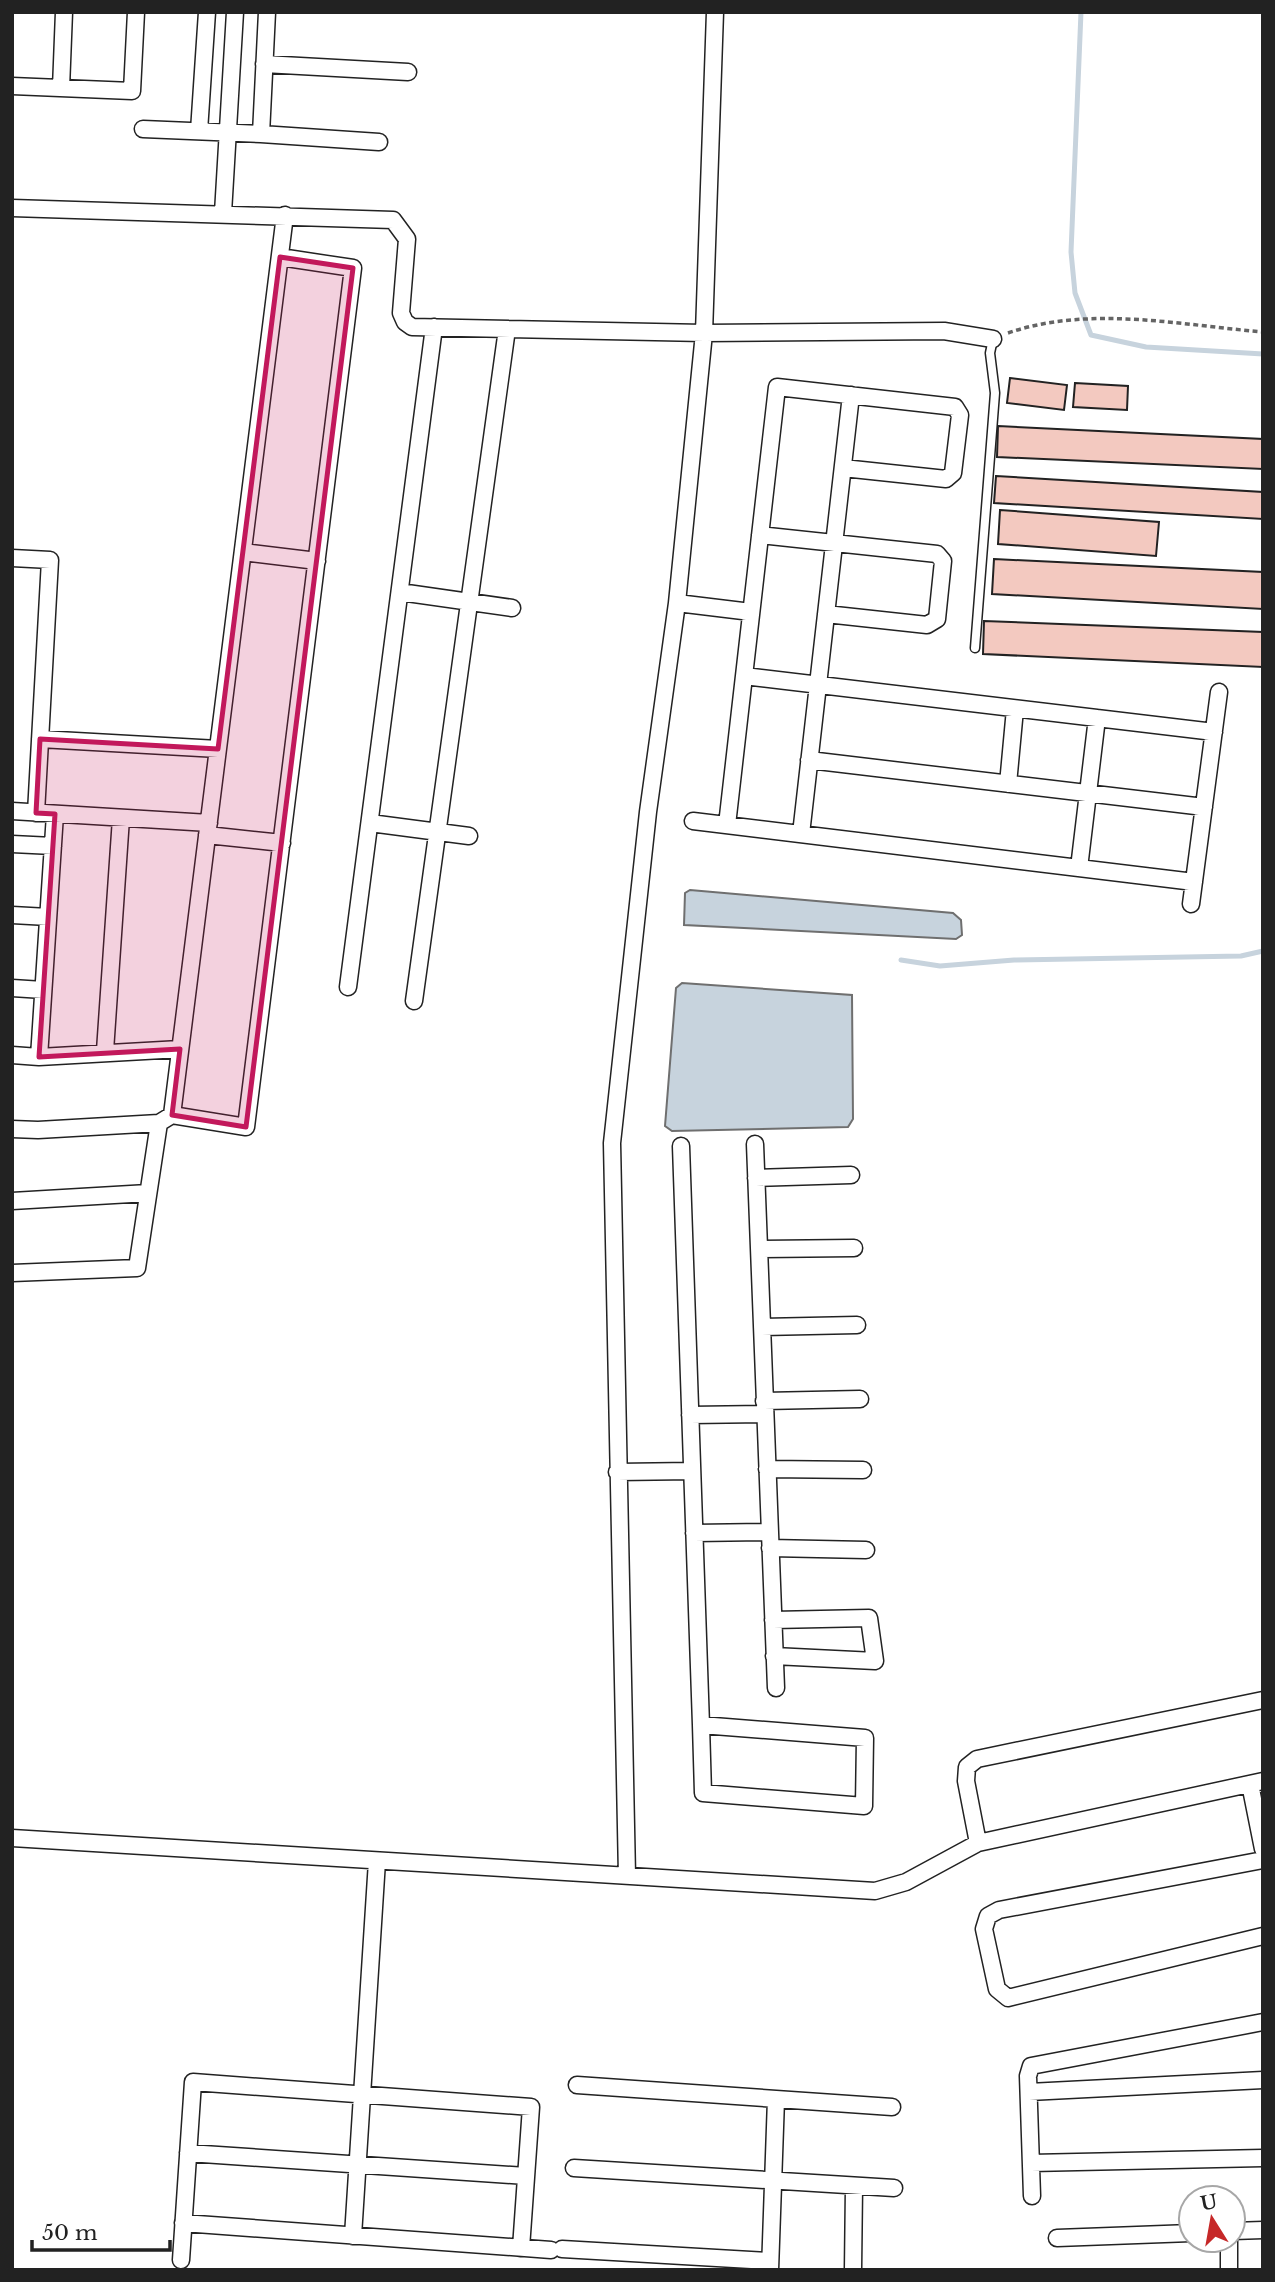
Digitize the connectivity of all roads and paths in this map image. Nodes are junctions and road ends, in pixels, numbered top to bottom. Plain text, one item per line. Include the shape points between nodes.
1 (64, 12) edge
2 (136, 12) edge
3 (207, 12) edge
4 (235, 12) edge
5 (267, 12) edge
6 (715, 12) edge
7 (264, 64) junction
8 (408, 72) dead end
9 (12, 86) edge
10 (61, 88) junction
11 (143, 129) dead end
12 (199, 131) junction
13 (229, 132) junction
14 (261, 134) junction
15 (379, 142) dead end
16 (12, 208) edge
17 (223, 213) junction
18 (285, 215) junction
19 (280, 257) junction
20 (434, 327) junction
21 (507, 329) junction
22 (1263, 332) edge
23 (704, 333) junction
24 (993, 339) junction
25 (851, 395) junction
26 (843, 468) junction
27 (760, 535) junction
28 (834, 542) junction
29 (243, 552) junction
30 (12, 558) edge
31 (317, 561) junction
32 (400, 592) junction
33 (469, 602) junction
34 (677, 603) junction
35 (512, 608) dead end
36 (751, 612) junction
37 (826, 614) junction
38 (975, 648) dead end
39 (744, 676) junction
40 (818, 685) junction
41 (1219, 692) dead end
42 (1015, 709) junction
43 (1097, 718) junction
44 (1214, 732) junction
45 (40, 740) junction
46 (218, 748) junction
47 (809, 760) junction
48 (1008, 784) junction
49 (1088, 793) junction
50 (1204, 807) junction
51 (12, 811) edge
52 (36, 813) junction
53 (55, 814) junction
54 (121, 818) junction
55 (692, 821) dead end
56 (370, 823) junction
57 (727, 825) junction
58 (208, 829) junction
59 (437, 832) junction
60 (801, 834) junction
61 (469, 836) dead end
62 (282, 843) junction
63 (12, 844) edge
64 (53, 846) junction
65 (1079, 868) junction
66 (1194, 882) junction
67 (1191, 904) dead end
68 (12, 915) edge
69 (48, 918) junction
70 (348, 987) dead end
71 (12, 988) edge
72 (43, 990) junction
73 (414, 1001) dead end
74 (180, 1049) junction
75 (105, 1051) junction
76 (12, 1055) edge
77 (39, 1057) junction
78 (165, 1119) junction
79 (12, 1129) edge
80 (755, 1144) dead end
81 (681, 1146) dead end
82 (851, 1175) dead end
83 (756, 1178) junction
84 (148, 1193) junction
85 (12, 1201) edge
86 (854, 1248) dead end
87 (759, 1249) junction
88 (12, 1273) edge
89 (857, 1325) dead end
90 (762, 1326) junction
91 (860, 1399) dead end
92 (765, 1407) junction
93 (690, 1415) junction
94 (767, 1469) junction
95 (863, 1470) dead end
96 (692, 1471) junction
97 (617, 1472) junction
98 (694, 1533) junction
99 (770, 1540) junction
100 (866, 1550) dead end
101 (773, 1620) junction
102 (774, 1656) junction
103 (776, 1688) dead end
104 (1263, 1700) edge
105 (701, 1724) junction
106 (1257, 1782) edge
107 (12, 1838) edge
108 (978, 1843) junction
109 (1263, 1849) edge
110 (377, 1860) junction
111 (1263, 1860) edge
112 (627, 1876) junction
113 (1263, 1936) edge
114 (1263, 2022) edge
115 (1263, 2080) edge
116 (577, 2085) dead end
117 (1028, 2092) junction
118 (362, 2094) junction
119 (776, 2099) junction
120 (892, 2107) dead end
121 (188, 2153) junction
122 (1263, 2158) edge
123 (1031, 2163) junction
124 (357, 2165) junction
125 (574, 2168) dead end
126 (526, 2176) junction
127 (773, 2180) junction
128 (854, 2186) junction
129 (894, 2188) dead end
130 (1032, 2196) dead end
131 (183, 2223) junction
132 (1177, 2234) edge
133 (353, 2236) junction
134 (1057, 2238) dead end
135 (521, 2248) junction
136 (181, 2260) dead end
137 (770, 2265) edge
138 (853, 2270) edge

1 - 10 street
2 - 10 street via 132,92
3 - 12 street
4 - 13 street
5 - 7 street
6 - 23 street
7 - 8 street
7 - 14 street
9 - 10 street
11 - 12 street
12 - 13 street
13 - 14 street
13 - 17 street
14 - 15 street
16 - 17 street
17 - 18 street
18 - 19 street
18 - 20 street via 393,220 407,239 402,318 412,327
19 - 29 street
19 - 31 street via 353,268
20 - 21 street
20 - 32 street
21 - 23 street
21 - 33 street
22 - 24 path via 1131,318 1028,326
23 - 24 street via 944,331
23 - 34 street
24 - 38 lane via 990,353 995,393
25 - 26 street
25 - 26 street via 955,407 960,415 953,473 946,479
25 - 27 street via 777,387
26 - 28 street
27 - 28 street
27 - 36 street
28 - 37 street
28 - 37 street via 937,554 943,561 937,619 927,625
29 - 31 street
29 - 46 street
30 - 45 street via 50,560
31 - 62 street
32 - 33 street
32 - 56 street
33 - 35 street
33 - 59 street
34 - 36 street
34 - 97 street via 648,812 612,1143
36 - 39 street
37 - 40 street
39 - 40 street
39 - 57 street
40 - 42 street
40 - 47 street
41 - 44 street
42 - 43 street
42 - 48 street
43 - 44 street
43 - 49 street
44 - 50 street
45 - 46 street
45 - 52 street
46 - 58 street
47 - 48 street
47 - 60 street
48 - 49 street
49 - 50 street
49 - 65 street
50 - 66 street
51 - 52 street
52 - 53 street
53 - 54 street
53 - 64 street
54 - 58 street
54 - 75 street
55 - 57 street
56 - 59 street
56 - 70 street
57 - 60 street
58 - 62 street
58 - 74 street
59 - 61 street
59 - 73 street
60 - 65 street
62 - 78 street via 246,1127
63 - 64 street
64 - 69 street
65 - 66 street
66 - 67 street
68 - 69 street
69 - 72 street
71 - 72 street
72 - 77 street
74 - 75 street
74 - 78 street
75 - 77 street
76 - 77 street
78 - 79 street
78 - 84 street
80 - 83 street
81 - 93 street
82 - 83 street
83 - 87 street
84 - 85 street
84 - 88 street via 137,1268
86 - 87 street
87 - 90 street
89 - 90 street
90 - 92 street
91 - 92 street
92 - 93 street
92 - 94 street
93 - 96 street
94 - 95 street
94 - 99 street
96 - 97 street
96 - 98 street
97 - 112 street
98 - 99 street
98 - 105 street
99 - 100 street
99 - 101 street
101 - 102 street
101 - 102 street via 869,1618 874,1661
102 - 103 street
104 - 108 street via 977,1759 967,1767 966,1781
105 - 105 street via 704,1793 864,1806 865,1738
106 - 108 street
106 - 109 street
107 - 110 street
108 - 112 street via 906,1882 876,1891
110 - 112 street
110 - 118 street
111 - 113 street via 999,1910 988,1916 984,1929 997,1989 1008,1998
114 - 117 street via 1039,2063 1028,2069
115 - 117 street
116 - 119 street
117 - 123 street
118 - 121 street via 193,2082
118 - 124 street
118 - 126 street via 531,2107
119 - 120 street
119 - 127 street
121 - 124 street
121 - 131 street
122 - 123 street
123 - 130 street
124 - 126 street
124 - 133 street
125 - 127 street
126 - 135 street
127 - 128 street
127 - 137 street
128 - 129 street
128 - 138 street
131 - 133 street
131 - 136 street
132 - 134 street
133 - 135 street
135 - 137 street

